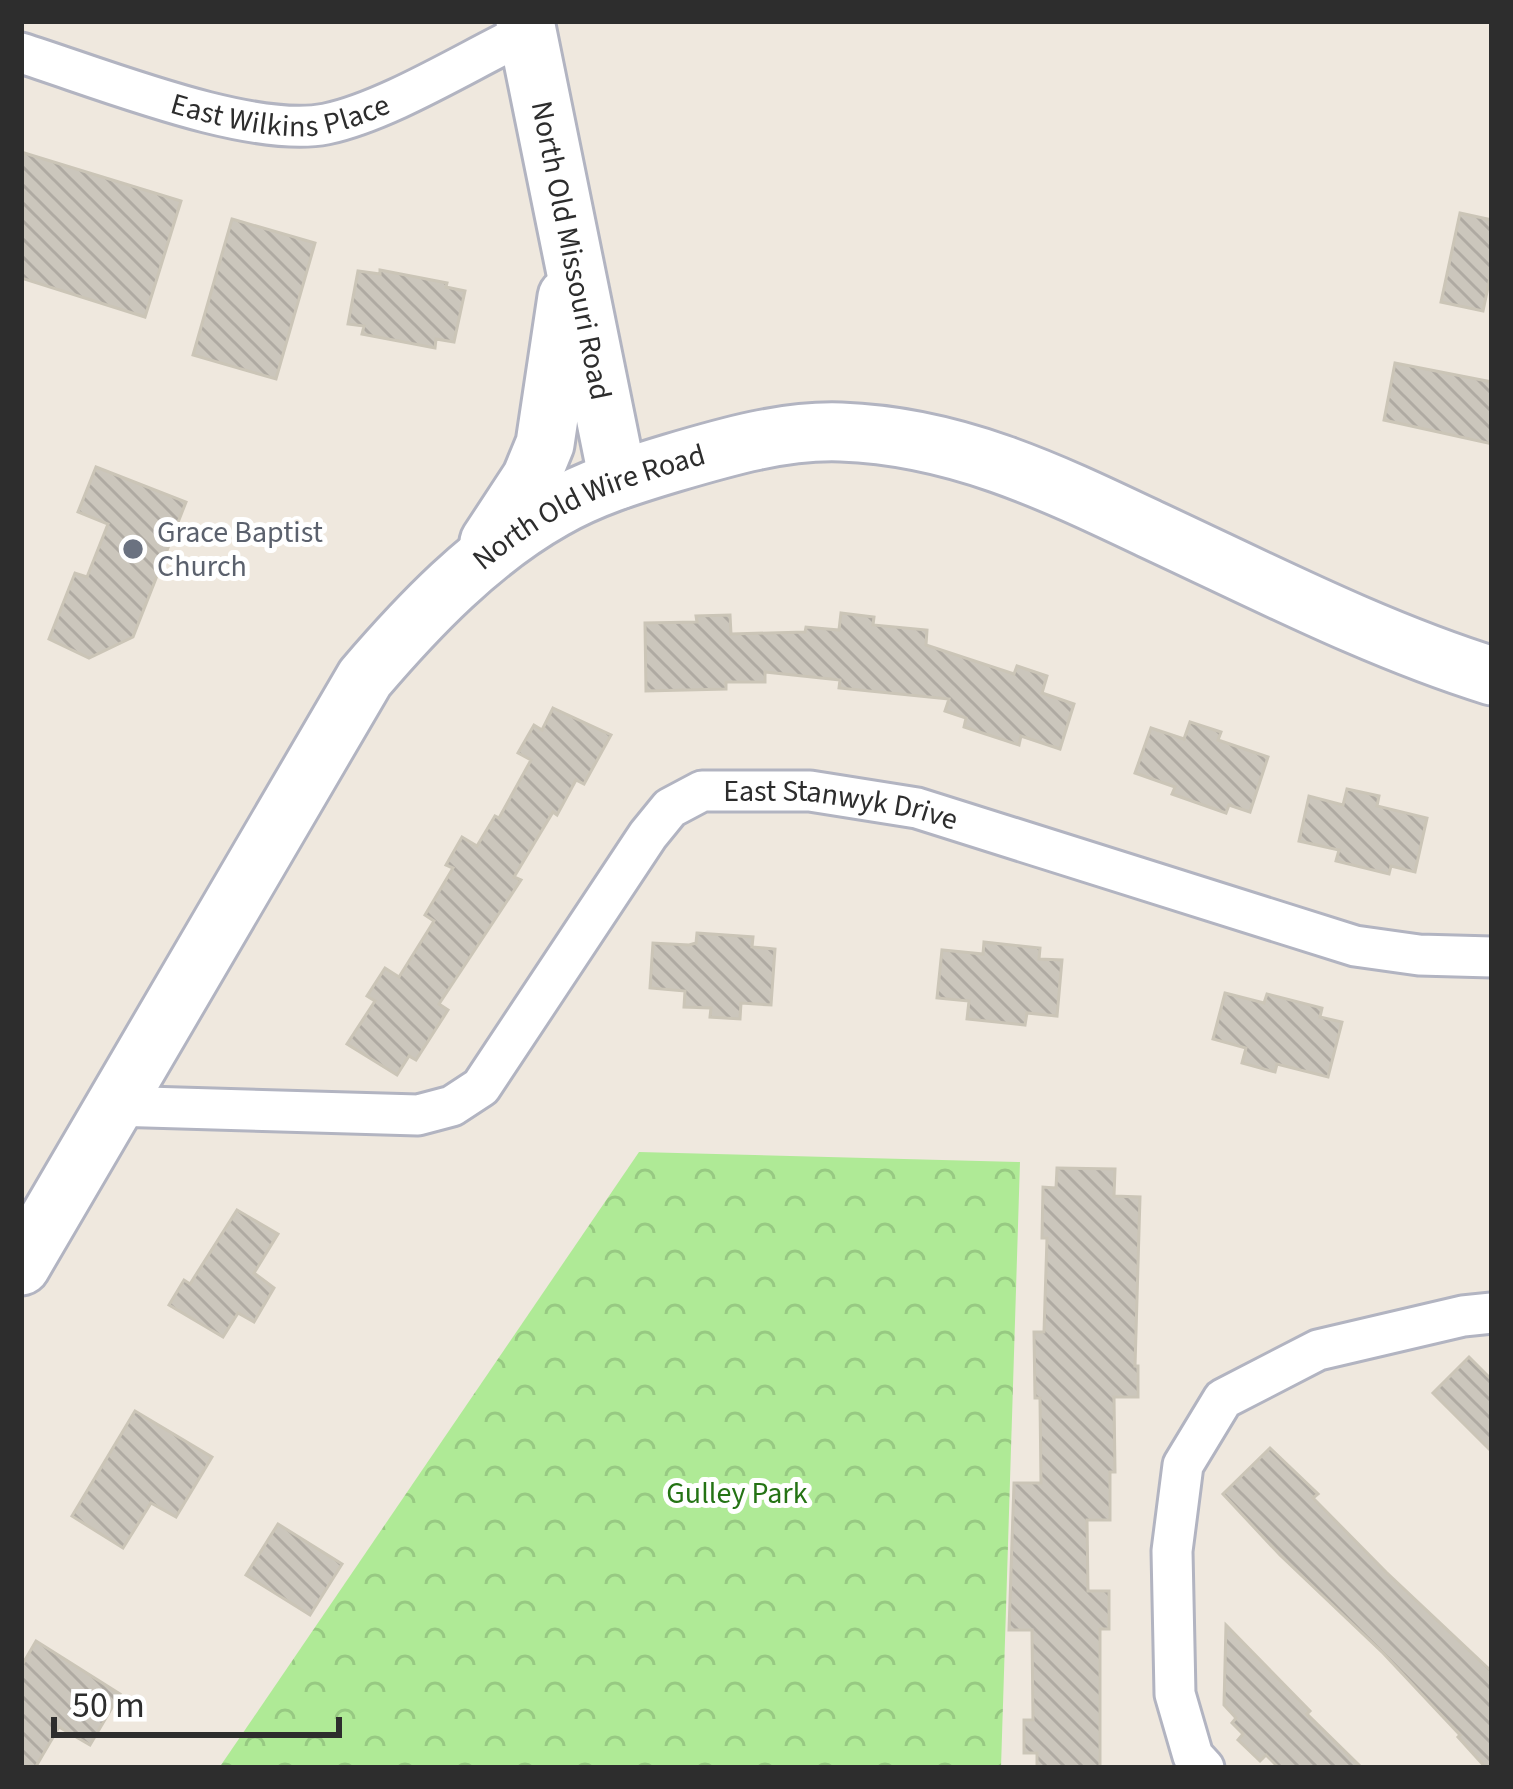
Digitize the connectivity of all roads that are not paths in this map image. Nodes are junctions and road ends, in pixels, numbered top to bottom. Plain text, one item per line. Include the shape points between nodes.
1 (527, 26) edge
2 (21, 53) edge
3 (573, 254) junction
4 (618, 480) junction
5 (467, 575) junction
6 (1492, 676) edge
7 (1492, 957) edge
8 (112, 1106) junction
9 (21, 1266) edge
10 (1492, 1313) edge
11 (1204, 1768) edge

1 - 2 street, East Wilkins Place via 380,105 325,124 229,118
1 - 3 street, North Old Missouri Road
3 - 4 street, North Old Missouri Road
3 - 5 street via 545,444
4 - 5 street, North Old Wire Road via 553,509
4 - 6 street, North Old Wire Road via 730,446 819,433 969,451
5 - 8 street, North Old Wire Road via 365,678
7 - 8 street, East Stanwyk Drive via 1355,946 917,808 810,791 702,791 670,808 648,835 481,1087 452,1106 418,1115
8 - 9 street, North Old Wire Road
10 - 11 street via 1318,1350 1223,1399 1183,1465 1172,1550 1175,1694

